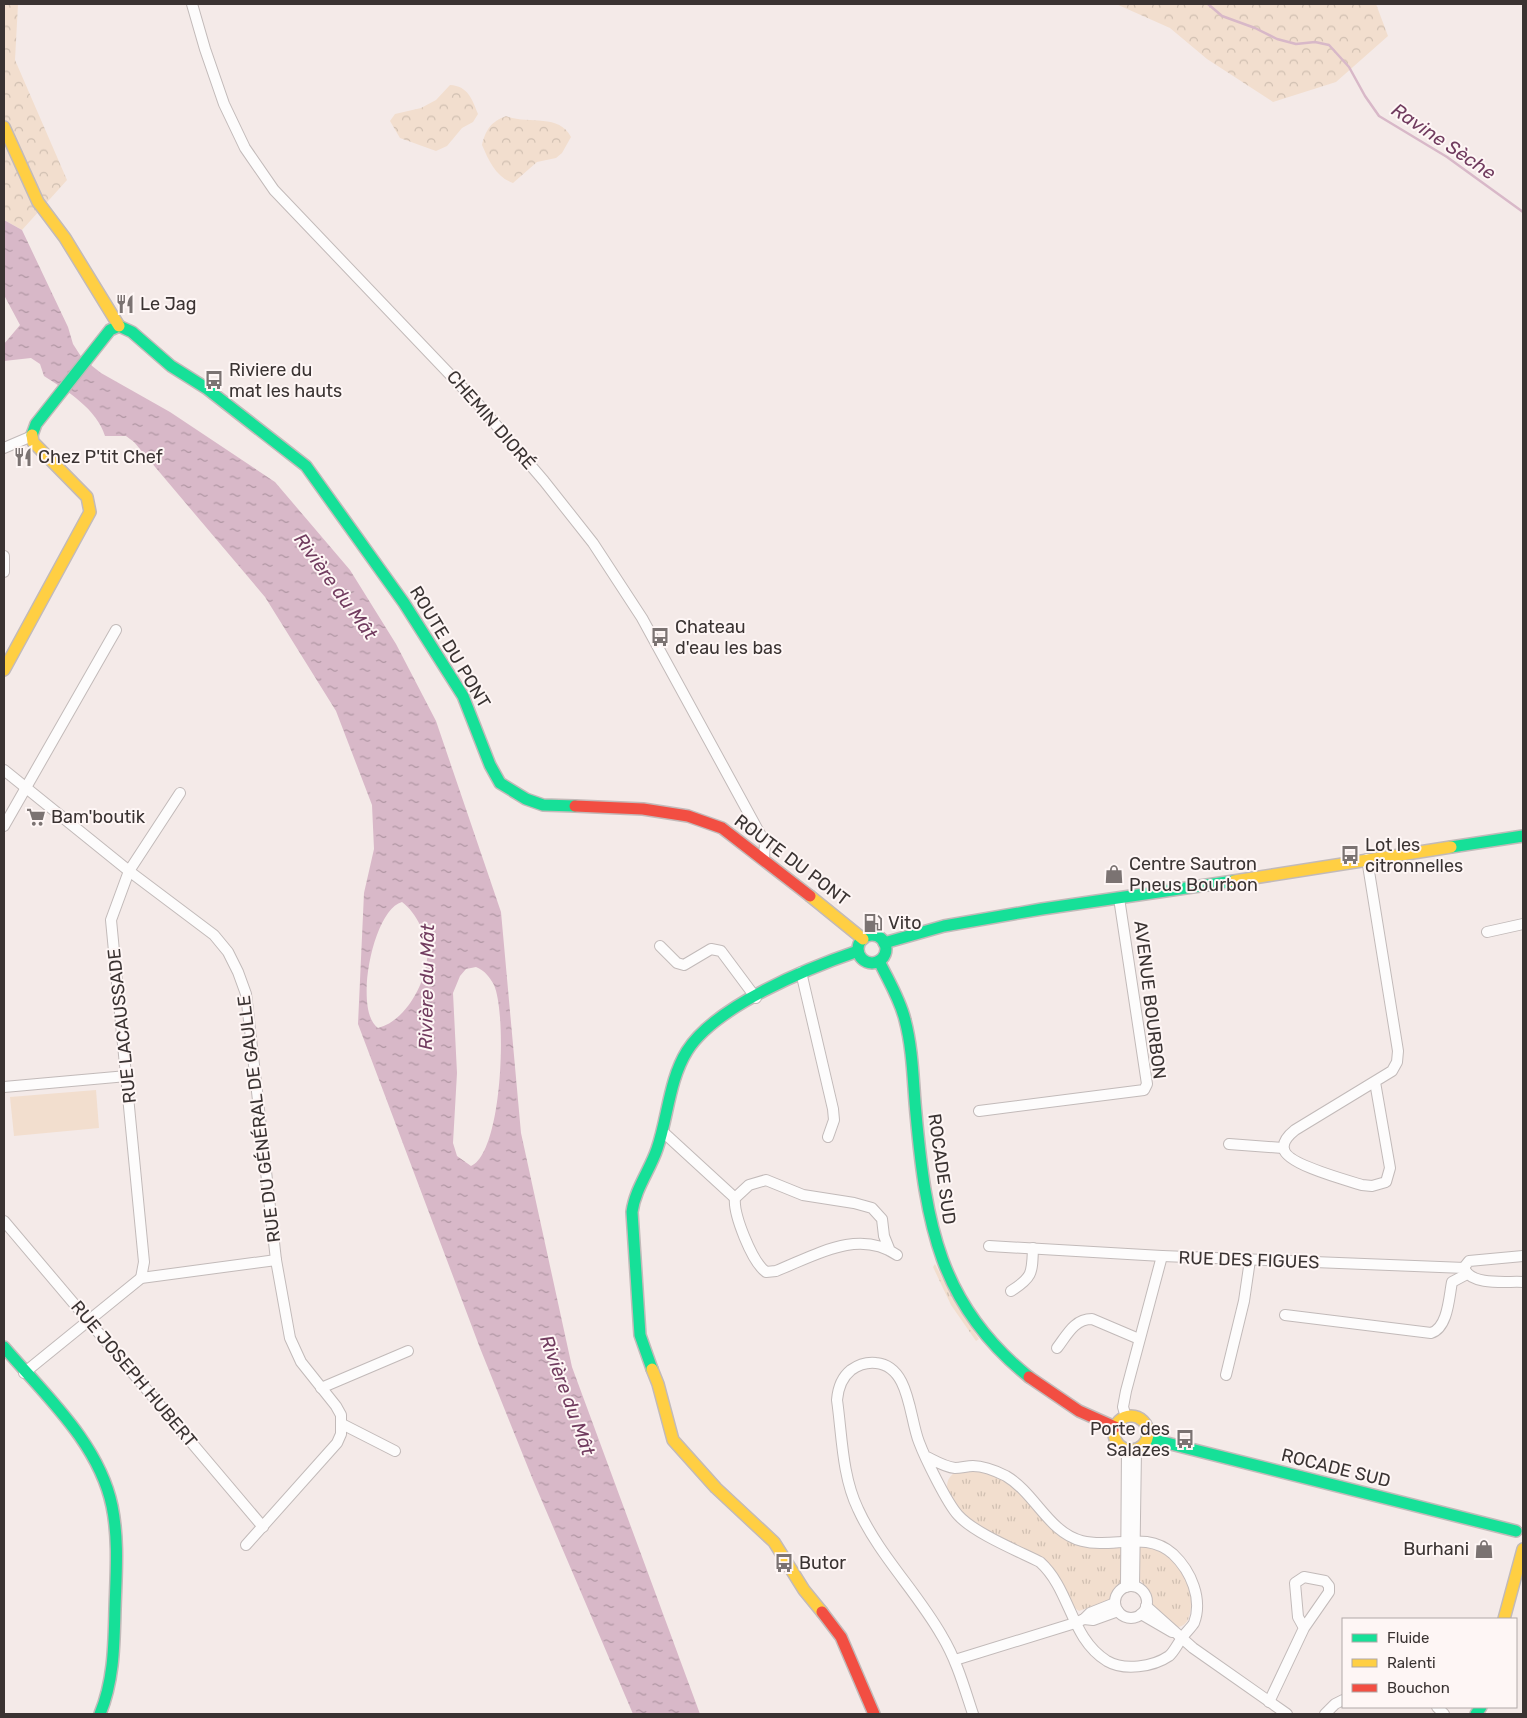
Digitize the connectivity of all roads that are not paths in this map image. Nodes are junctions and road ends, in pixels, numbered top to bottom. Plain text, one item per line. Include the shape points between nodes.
1 (192, 4) edge
2 (4, 127) edge
3 (115, 328) junction
4 (32, 436) junction
5 (4, 448) edge
6 (4, 556) edge
7 (4, 572) edge
8 (116, 630) dead end
9 (4, 670) edge
10 (4, 770) edge
11 (26, 787) junction
12 (180, 793) dead end
13 (4, 826) edge
14 (1523, 839) edge
15 (764, 859) junction
16 (1367, 860) junction
17 (128, 871) junction
18 (1119, 898) junction
19 (1523, 924) edge
20 (1487, 932) dead end
21 (863, 938) junction
22 (884, 943) junction
23 (660, 946) dead end
24 (858, 951) junction
25 (879, 961) junction
26 (801, 972) junction
27 (756, 998) junction
28 (127, 1076) junction
29 (1375, 1082) junction
30 (4, 1087) edge
31 (979, 1111) dead end
32 (662, 1131) junction
33 (828, 1137) dead end
34 (1230, 1144) dead end
35 (1283, 1148) junction
36 (735, 1198) junction
37 (4, 1221) edge
38 (989, 1246) dead end
39 (1033, 1248) junction
40 (1162, 1256) junction
41 (1523, 1256) edge
42 (276, 1260) junction
43 (1250, 1260) junction
44 (1466, 1271) junction
45 (141, 1278) junction
46 (1523, 1282) edge
47 (1011, 1291) dead end
48 (1285, 1316) dead end
49 (88, 1320) junction
50 (1139, 1339) junction
51 (4, 1347) edge
52 (1057, 1348) dead end
53 (408, 1351) dead end
54 (24, 1373) junction
55 (1226, 1375) dead end
56 (321, 1388) junction
57 (1126, 1417) junction
58 (342, 1424) junction
59 (1115, 1427) junction
60 (1147, 1438) junction
61 (1131, 1450) junction
62 (395, 1451) dead end
63 (926, 1457) junction
64 (954, 1468) junction
65 (942, 1489) junction
66 (1520, 1526) edge
67 (263, 1527) junction
68 (1131, 1540) junction
69 (1523, 1542) edge
70 (246, 1545) dead end
71 (1523, 1549) edge
72 (1130, 1586) junction
73 (1116, 1607) junction
74 (1143, 1610) junction
75 (1504, 1618) edge
76 (1079, 1621) junction
77 (1304, 1628) junction
78 (1179, 1635) junction
79 (955, 1660) junction
80 (1342, 1700) edge
81 (1269, 1702) junction
82 (100, 1714) edge
83 (874, 1714) edge
84 (973, 1714) edge
85 (1287, 1714) edge
86 (1326, 1714) edge

1 - 15 street, CHEMIN DIORÉ via 224,104 245,148 274,190 479,405 593,543 642,618 765,843
2 - 3 main road via 38,202 65,238
3 - 4 main road via 42,415
3 - 15 main road, ROUTE DU PONT via 132,332 171,366 213,393 306,466 404,603 463,696 500,783 543,805 643,809 688,816 722,828
4 - 5 street
4 - 9 main road via 33,442 87,497 90,512
6 - 7 street
8 - 11 street
10 - 11 street, RUE DU GÉNÉRAL DE GAULLE
11 - 13 street
11 - 17 street, RUE DU GÉNÉRAL DE GAULLE
12 - 17 street, RUE LACAUSSADE
14 - 16 main road, AVENUE BOURBON
15 - 21 main road, ROUTE DU PONT
16 - 18 main road, AVENUE BOURBON
16 - 29 street via 1398,1051 1392,1071
17 - 28 street, RUE LACAUSSADE via 111,920
17 - 42 street, RUE DU GÉNÉRAL DE GAULLE via 214,935 238,972 250,1019
18 - 22 main road, AVENUE BOURBON via 944,926
18 - 31 street, AVENUE BOURBON via 1147,1084 1144,1090
19 - 20 street
21 - 22 main road via 875,935
21 - 24 main road
22 - 25 main road via 885,954
23 - 27 street via 677,963 684,964 711,949 721,951
24 - 25 main road via 866,961
24 - 26 main road
25 - 59 main road, ROCADE SUD via 904,1014 925,1198 932,1231 950,1279 974,1319 1012,1364 1058,1399
26 - 27 main road
26 - 33 street via 834,1110
27 - 32 main road via 705,1028 688,1049 675,1076
28 - 30 street
28 - 45 street, RUE LACAUSSADE via 144,1262
29 - 35 street via 1296,1130 1288,1136
29 - 35 street via 1390,1168 1386,1182 1362,1185 1298,1163 1286,1155
32 - 36 street
32 - 83 main road via 651,1167 633,1201 632,1212 640,1335 658,1384 670,1432 678,1448 774,1542 844,1644
34 - 35 street
36 - 36 street via 737,1219 758,1264 766,1272 846,1244 871,1243 894,1253 884,1236 882,1219 872,1208 804,1195 766,1180 749,1186
37 - 49 street, RUE JOSEPH HUBERT
38 - 39 street, RUE DES FIGUES
39 - 40 street, RUE DES FIGUES
39 - 47 street via 1032,1272 1027,1281
40 - 43 street, RUE DES FIGUES
40 - 50 street
41 - 44 street via 1469,1262
42 - 45 street
42 - 56 street, RUE DU GÉNÉRAL DE GAULLE via 292,1344
43 - 44 street, RUE DES FIGUES
43 - 55 street via 1244,1302
44 - 46 street via 1485,1280
44 - 48 street via 1452,1282 1444,1319 1439,1329 1431,1333
45 - 49 street
49 - 54 street
49 - 67 street, RUE JOSEPH HUBERT
50 - 52 street via 1092,1319 1084,1319
50 - 57 street via 1124,1399
51 - 54 main road
53 - 56 street
54 - 82 main road via 89,1450 112,1503 117,1560 112,1666 110,1687
56 - 58 street, RUE DU GÉNÉRAL DE GAULLE via 336,1406
57 - 59 main road
57 - 60 main road via 1136,1417 1145,1423
58 - 62 street
58 - 67 street via 337,1443
59 - 61 main road via 1117,1444
60 - 61 main road via 1141,1447
60 - 66 main road, ROCADE SUD
61 - 68 street
63 - 64 street
63 - 65 street
63 - 79 street via 918,1441 900,1379 891,1369 872,1363 851,1370 842,1379 837,1400 848,1478 858,1509 886,1557 942,1634
64 - 65 street
64 - 68 street via 975,1466 1006,1476 1027,1492 1059,1529 1075,1539 1096,1544
65 - 76 street via 959,1517 1040,1562 1050,1571
66 - 69 main road via 1518,1537
67 - 70 street
68 - 72 street
68 - 78 street via 1155,1544 1172,1553 1185,1567 1194,1585 1197,1604 1194,1624
71 - 75 main road
72 - 73 street via 1118,1593
72 - 74 street via 1143,1591
73 - 74 street via 1131,1618
73 - 76 street via 1090,1613
74 - 78 street via 1167,1630
76 - 78 street via 1093,1650 1109,1662 1129,1667 1150,1665 1169,1656
76 - 79 street
77 - 77 street via 1329,1592 1325,1581 1304,1577 1296,1581 1298,1617
77 - 81 street
78 - 81 street
79 - 84 street
80 - 86 street
81 - 85 street

